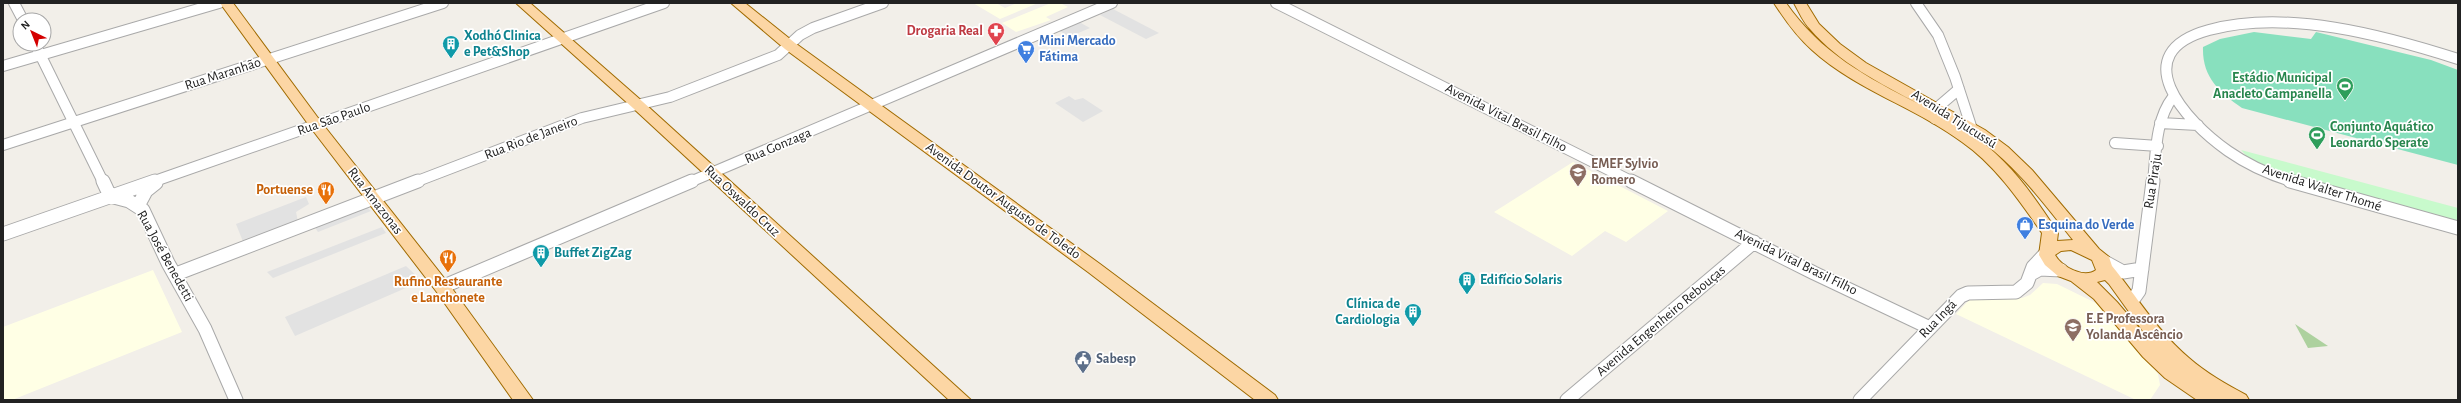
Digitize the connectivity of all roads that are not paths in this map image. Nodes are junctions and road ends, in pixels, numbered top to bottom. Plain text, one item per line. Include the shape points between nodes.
1 (14, 3) edge
2 (219, 3) edge
3 (226, 3) edge
4 (443, 3) edge
5 (522, 3) edge
6 (664, 3) edge
7 (737, 3) edge
8 (883, 3) edge
9 (1112, 3) edge
10 (1276, 3) edge
11 (1780, 3) edge
12 (1800, 3) edge
13 (1916, 3) edge
14 (19, 12) edge
15 (561, 40) junction
16 (790, 46) junction
17 (39, 52) edge
18 (40, 55) junction
19 (2458, 59) edge
20 (267, 60) junction
21 (3, 66) edge
22 (1959, 90) junction
23 (2173, 97) junction
24 (638, 106) junction
25 (873, 106) junction
26 (1936, 113) junction
27 (72, 123) junction
28 (2160, 123) junction
29 (316, 125) junction
30 (2198, 125) junction
31 (1969, 132) junction
32 (2115, 144) dead end
33 (3, 145) edge
34 (2158, 146) junction
35 (713, 174) junction
36 (165, 177) junction
37 (110, 196) junction
38 (373, 198) junction
39 (138, 206) junction
40 (2458, 228) edge
41 (3, 234) edge
42 (1754, 242) junction
43 (2049, 250) junction
44 (2101, 261) junction
45 (2142, 268) junction
46 (2068, 273) junction
47 (176, 274) junction
48 (2031, 274) junction
49 (442, 288) junction
50 (2132, 301) junction
51 (1930, 328) junction
52 (236, 400) edge
53 (522, 400) edge
54 (961, 400) edge
55 (1268, 400) edge
56 (1567, 400) edge
57 (1860, 400) edge
58 (2213, 400) edge
59 (2239, 400) edge

1 - 14 street
2 - 18 street
3 - 20 main road, Rua Amazonas
4 - 20 street, Rua Maranhão
5 - 15 main road, Rua Oswaldo Cruz
6 - 15 street, Rua São Paulo
7 - 16 main road, Avenida Doutor Augusto de Toledo
8 - 16 street, Rua Rio de Janeiro via 810,30 798,37
9 - 25 street, Rua Gonzaga
10 - 42 street, Avenida Vital Brasil Filho
11 - 26 main road, Avenida Tijucussú via 1803,34 1828,56 1865,80
12 - 26 main road, Avenida Tijucussú via 1805,14 1819,31 1844,52
13 - 22 street via 1938,35
15 - 24 main road, Rua Oswaldo Cruz
15 - 29 street, Rua São Paulo
16 - 24 street, Rua Rio de Janeiro via 778,55 693,89
16 - 25 main road, Avenida Doutor Augusto de Toledo
17 - 18 street
18 - 21 street
18 - 27 street
19 - 23 street, Avenida Walter Thomé via 2391,39 2334,28 2301,23 2240,24 2197,34 2176,45 2166,57 2164,72
20 - 27 street, Rua Maranhão
20 - 29 main road, Rua Amazonas
22 - 26 street
22 - 31 street
23 - 28 street, Rua Piraju via 2165,107
23 - 30 street, Avenida Walter Thomé
24 - 35 main road, Rua Oswaldo Cruz
24 - 38 street, Rua Rio de Janeiro via 582,118
25 - 35 street, Rua Gonzaga
25 - 55 main road, Avenida Doutor Augusto de Toledo
26 - 31 main road, Avenida Tijucussú
27 - 33 street, Rua Maranhão
27 - 37 street
28 - 30 street
28 - 34 street, Rua Piraju
29 - 36 street, Rua São Paulo
29 - 38 main road, Rua Amazonas
30 - 40 street, Avenida Walter Thomé via 2240,159 2280,178
31 - 43 main road, Avenida Tijucussú via 2027,200 2050,233
31 - 44 main road, Avenida Tijucussú via 2011,157
32 - 34 street
34 - 45 street, Rua Piraju
35 - 49 street, Rua Gonzaga
35 - 54 main road, Rua Oswaldo Cruz
36 - 37 street, Rua São Paulo
36 - 39 street via 146,191
37 - 39 street, Rua José Benedetti
37 - 41 street, Rua São Paulo
38 - 47 street, Rua Rio de Janeiro
38 - 49 main road, Rua Amazonas
39 - 47 street, Rua José Benedetti via 143,210
42 - 51 street, Avenida Vital Brasil Filho
42 - 56 street, Avenida Engenheiro Rebouças
43 - 44 main road via 2066,245
43 - 46 main road, Avenida Tijucussú via 2051,262
43 - 48 street, Rua Ingá via 2036,262
44 - 45 street via 2123,272
44 - 46 main road via 2104,274 2096,278
44 - 50 main road, Avenida Tijucussú
45 - 50 street, Rua Piraju via 2139,291
46 - 48 street via 2040,269
46 - 58 main road, Avenida Tijucussú via 2096,290 2160,363 2186,384
47 - 52 street, Rua José Benedetti via 205,329
48 - 51 street, Rua Ingá via 2022,288 2016,292 1968,293 1961,296
49 - 53 main road, Rua Amazonas
50 - 59 main road, Avenida Tijucussú via 2165,346 2180,361 2198,376
51 - 57 street, Rua Ingá

